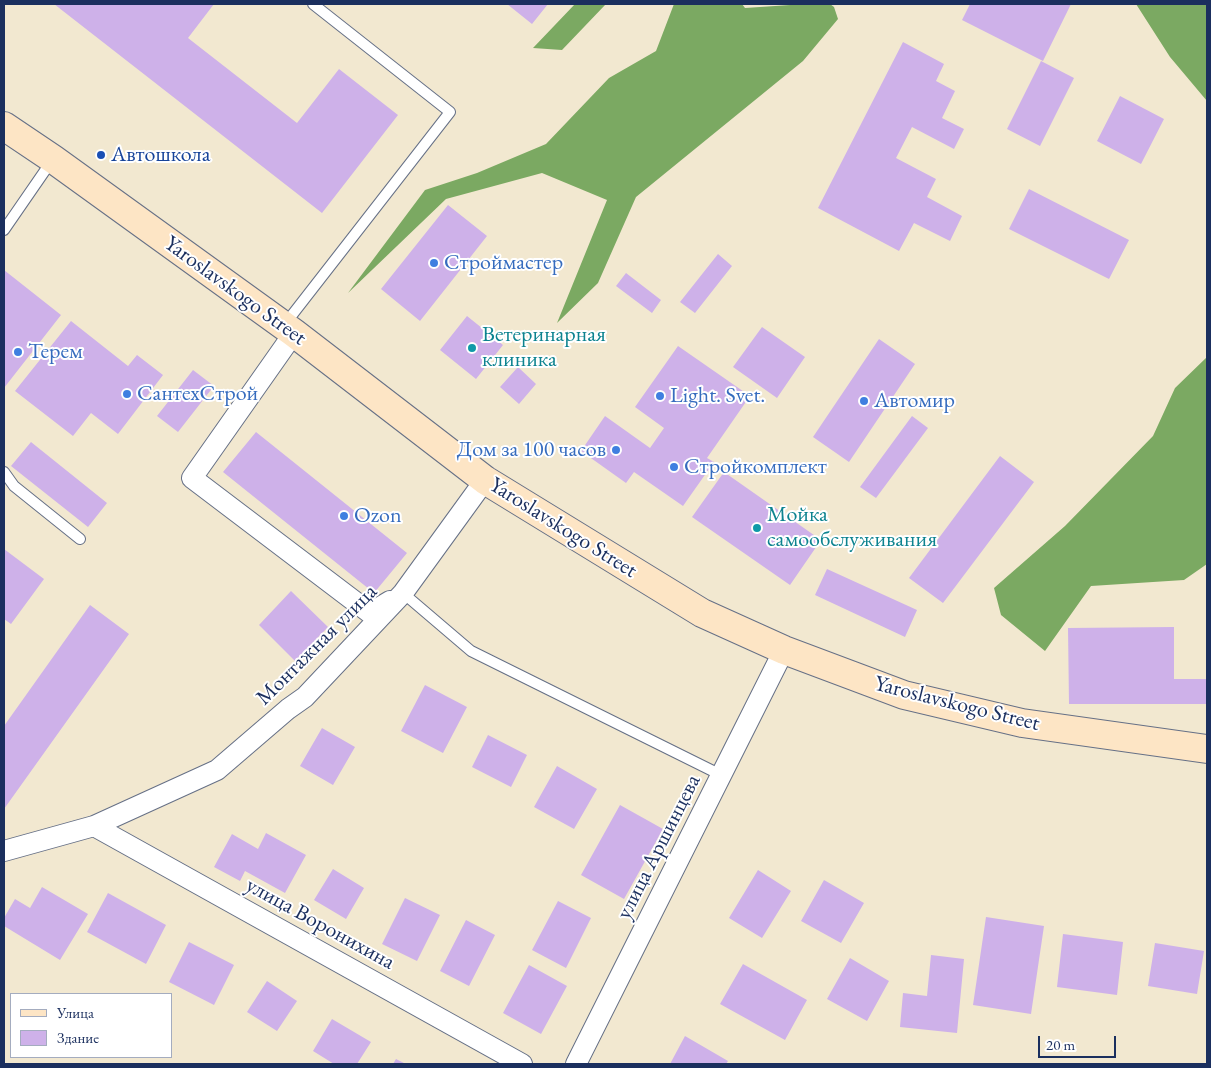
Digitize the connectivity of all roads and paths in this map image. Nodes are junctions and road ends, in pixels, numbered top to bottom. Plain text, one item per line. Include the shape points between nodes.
1 (313, 4) edge
2 (4, 126) edge
3 (54, 160) junction
4 (4, 230) edge
5 (289, 330) junction
6 (4, 472) edge
7 (485, 480) junction
8 (80, 539) dead end
9 (404, 593) junction
10 (784, 650) junction
11 (1207, 749) edge
12 (721, 775) junction
13 (94, 826) junction
14 (4, 851) edge
15 (522, 1064) edge
16 (576, 1064) edge

1 - 5 lane via 450,112
2 - 3 street, Yaroslavskogo Street
3 - 4 lane
3 - 5 street, Yaroslavskogo Street
5 - 7 street, Yaroslavskogo Street
5 - 9 street via 192,478 370,613
6 - 8 lane via 14,486
7 - 9 street, Монтажная улица
7 - 10 street, Yaroslavskogo Street via 702,613
9 - 12 lane via 471,651
9 - 13 street, Монтажная улица via 305,697 217,770
10 - 11 street, Yaroslavskogo Street via 904,695 1022,723
10 - 12 street, улица Аршинцева
12 - 16 street, улица Аршинцева
13 - 14 street, Монтажная улица
13 - 15 street, улица Воронихина

